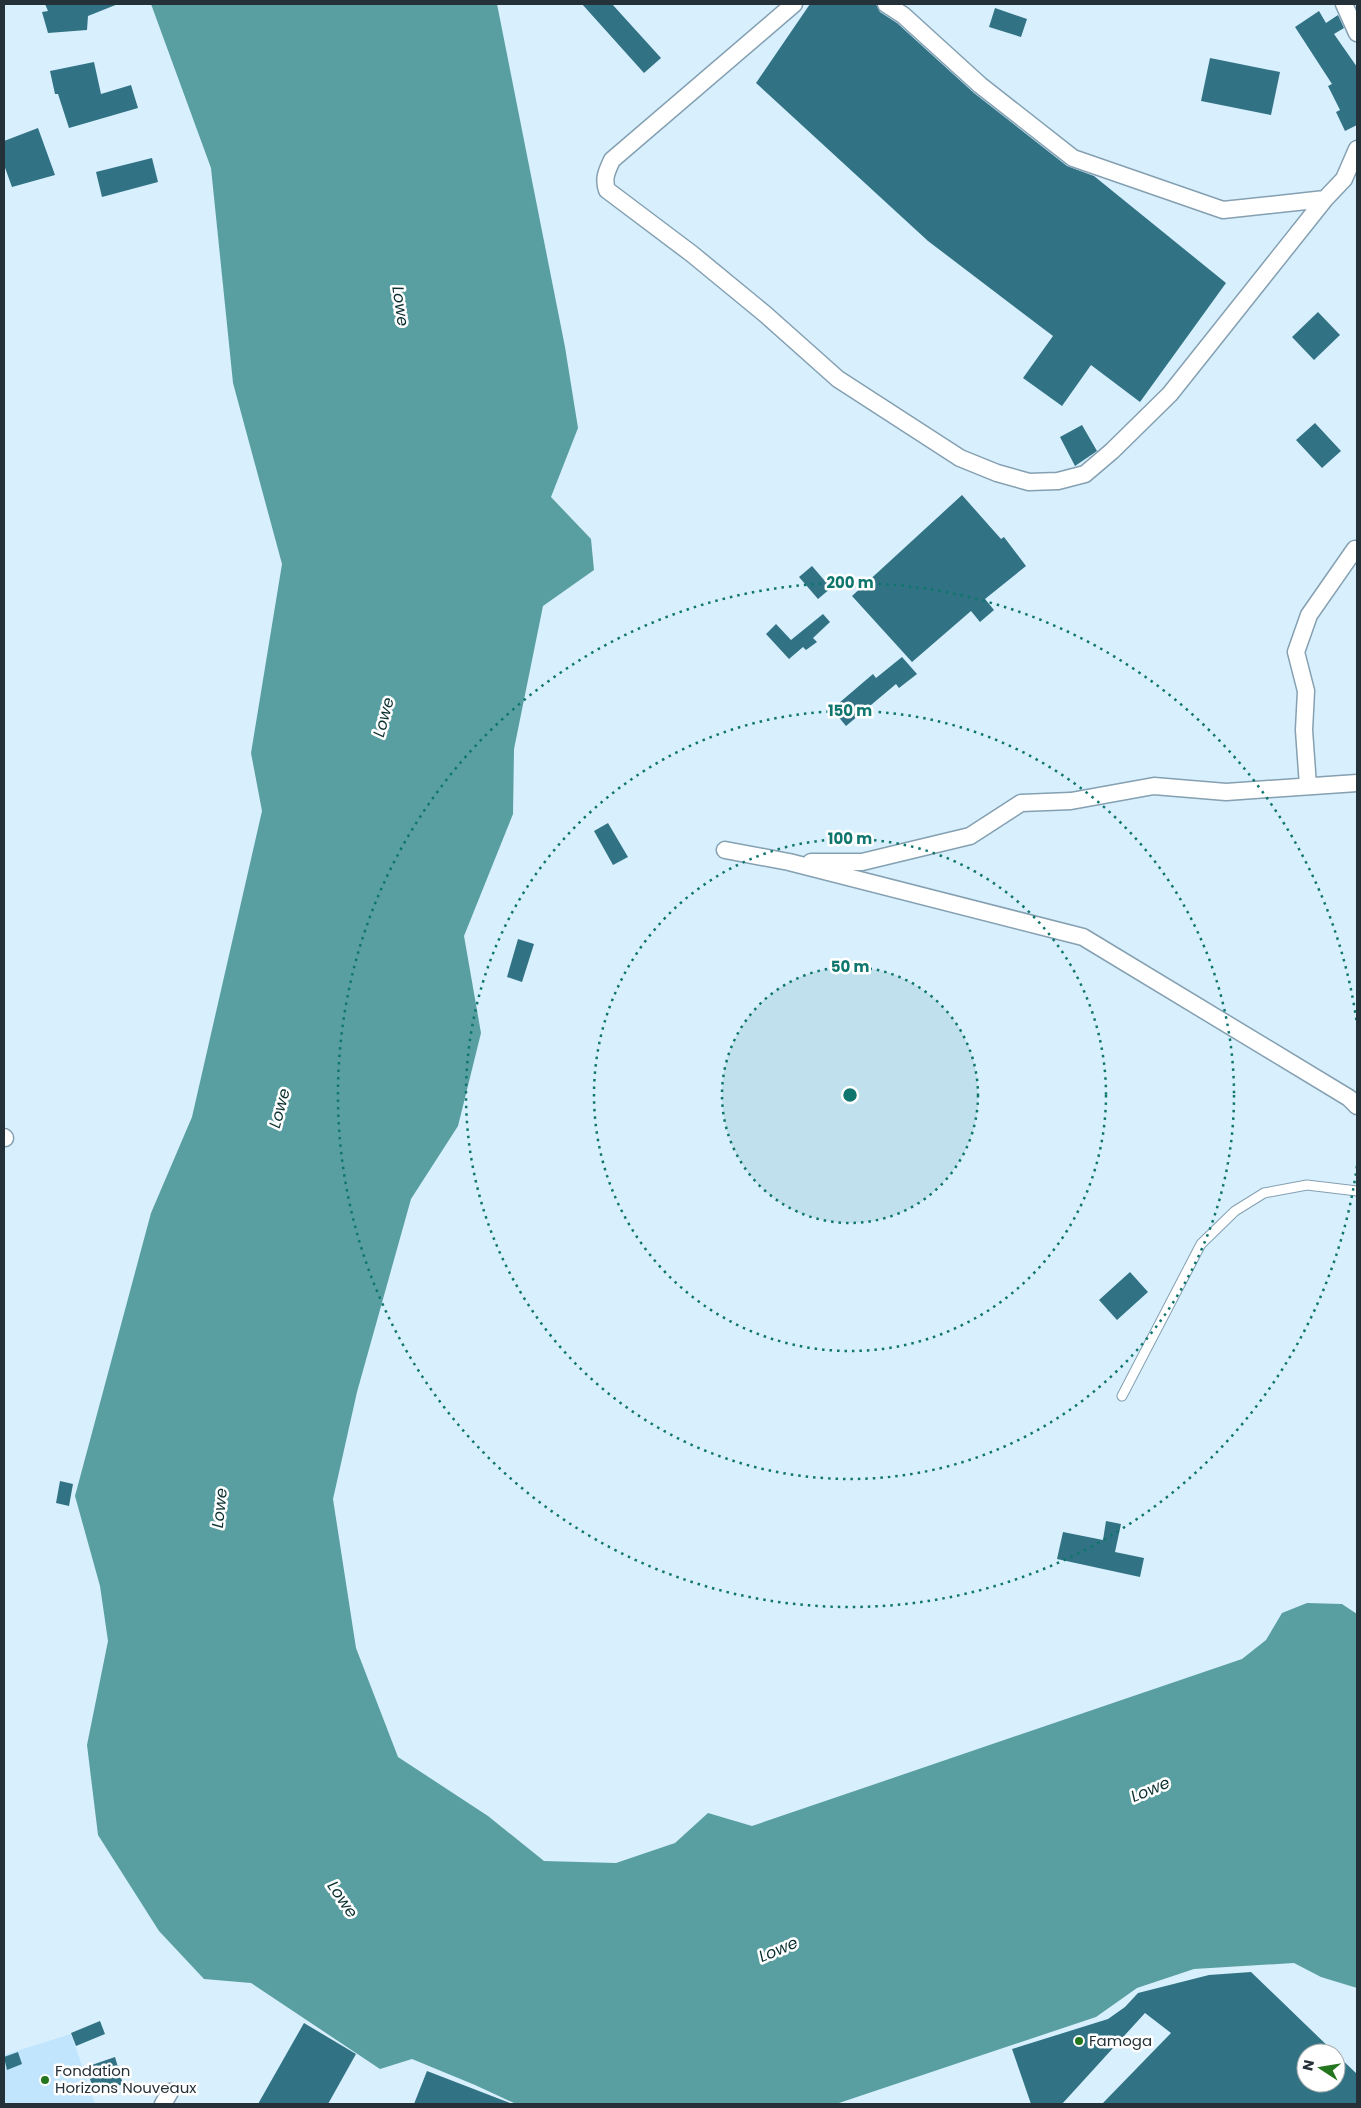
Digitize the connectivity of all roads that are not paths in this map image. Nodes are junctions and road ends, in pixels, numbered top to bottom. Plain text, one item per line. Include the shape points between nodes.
1 (794, 4) edge
2 (886, 4) edge
3 (1344, 4) edge
4 (1357, 33) edge
5 (1357, 149) edge
6 (1325, 199) junction
7 (1355, 549) dead end
8 (1357, 783) edge
9 (1308, 786) junction
10 (725, 850) dead end
11 (789, 862) junction
12 (1357, 1106) edge
13 (1357, 1192) edge
14 (1122, 1396) dead end

1 - 6 street via 612,160 605,175 607,190 692,254 838,379 960,458 997,473 1029,482 1085,474 1170,394
2 - 6 street via 903,15 980,85 1073,158 1223,210
3 - 4 street
5 - 6 street via 1344,179
7 - 9 street via 1309,614 1296,652 1306,691 1304,730
8 - 9 street
9 - 11 street via 1226,792 1154,786 1071,801 1021,802 970,836 862,862
10 - 11 street
11 - 12 street via 1083,937 1349,1098
13 - 14 lane via 1307,1185 1264,1193 1236,1211 1201,1244

